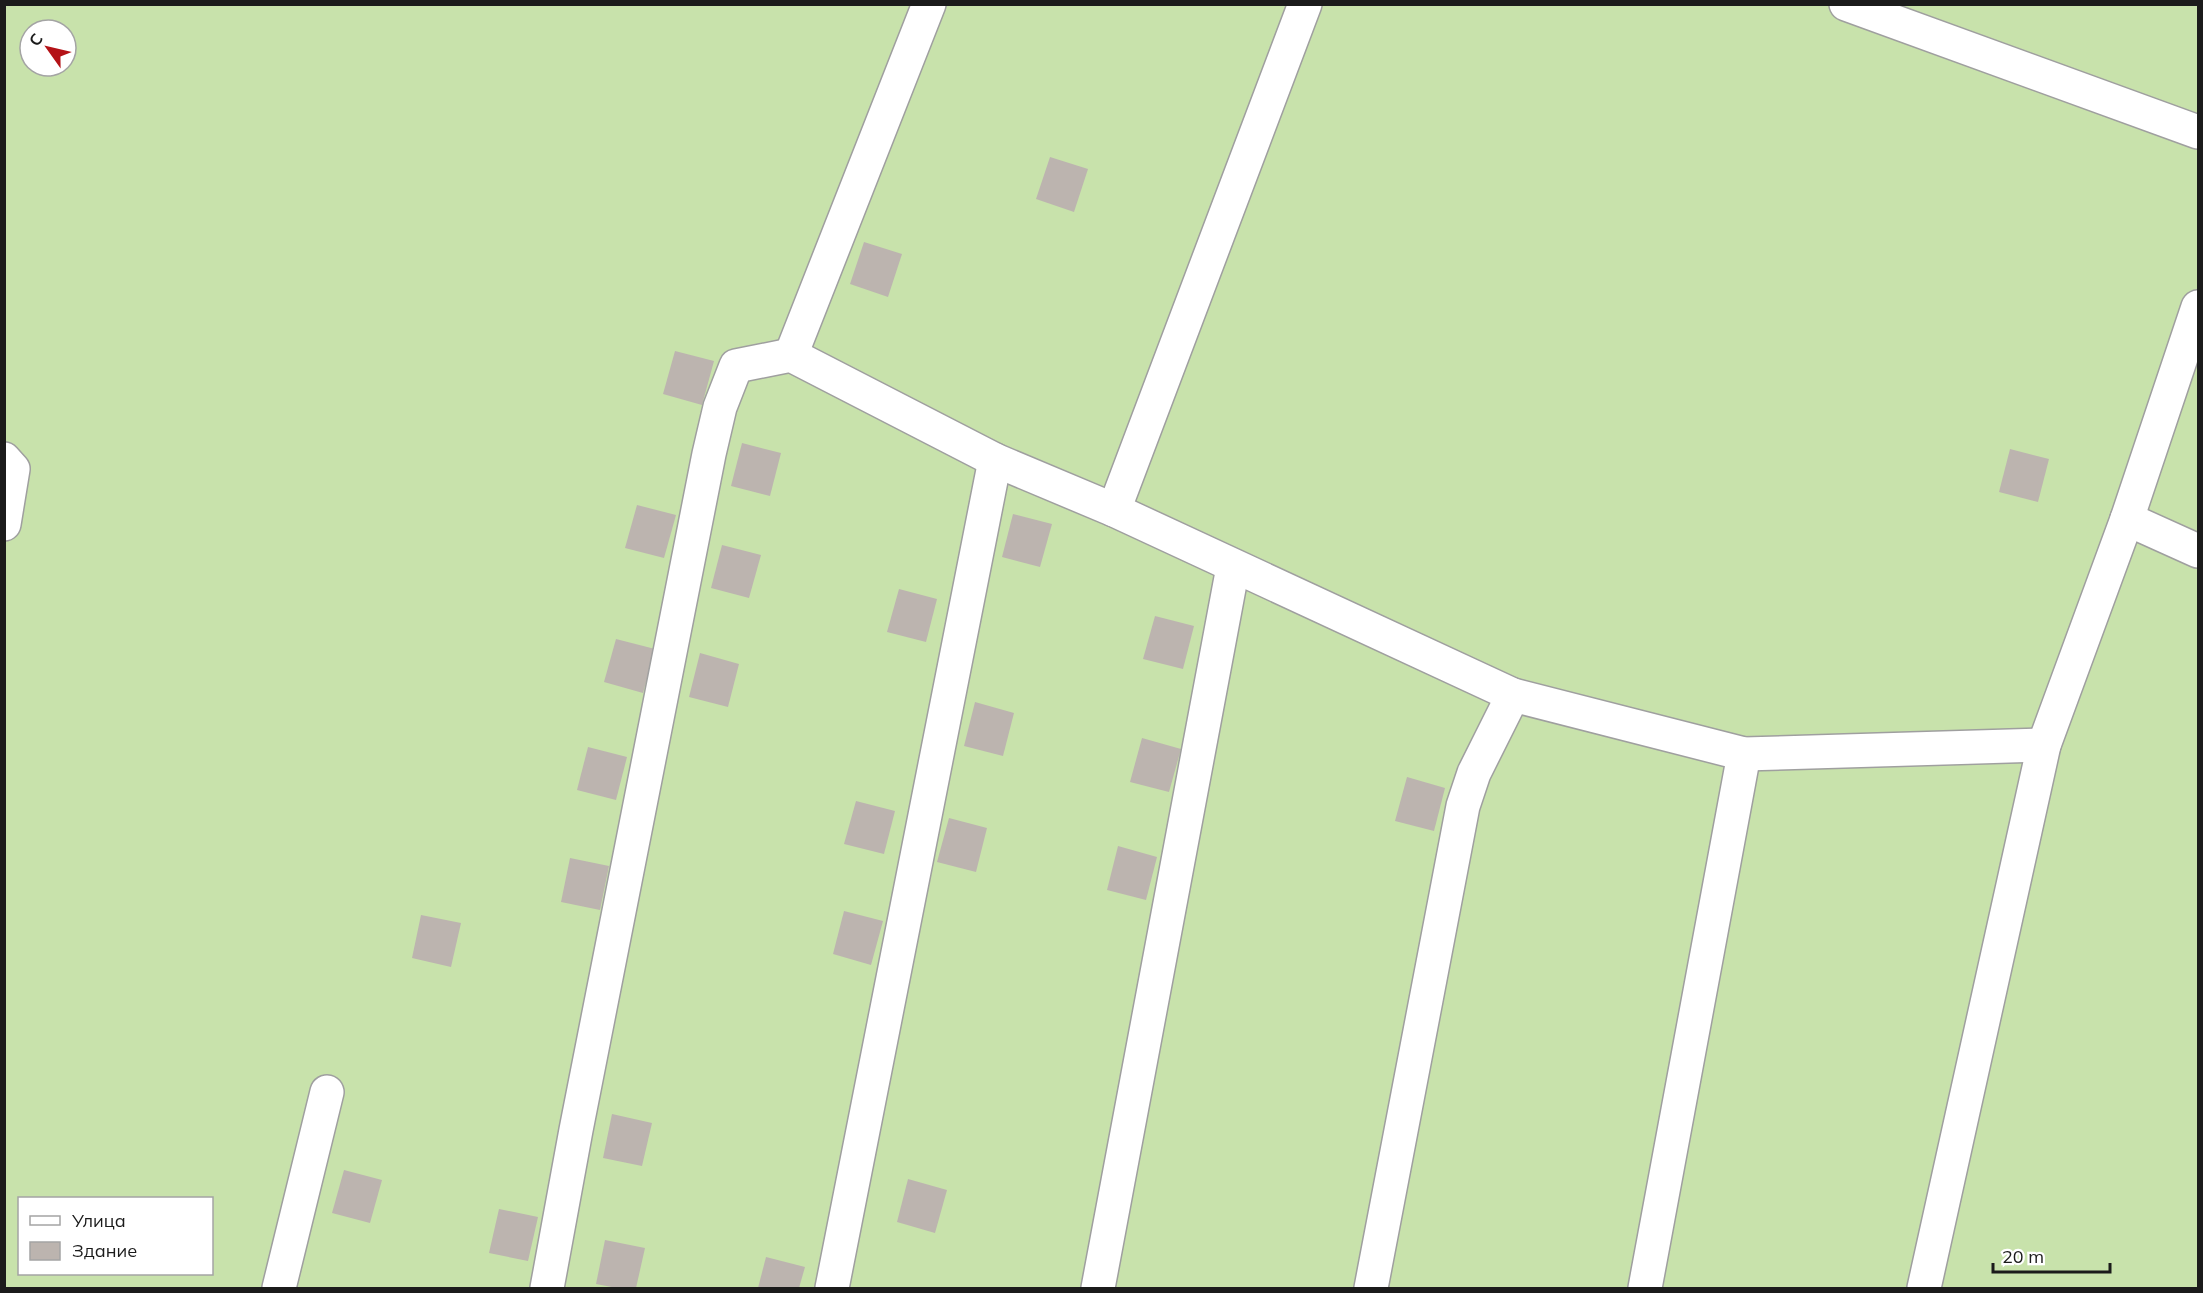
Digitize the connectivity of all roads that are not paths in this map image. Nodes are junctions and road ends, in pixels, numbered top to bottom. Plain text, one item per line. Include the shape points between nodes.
1 (929, 4) edge
2 (1305, 4) edge
3 (1846, 4) edge
4 (2199, 132) edge
5 (2199, 308) edge
6 (791, 355) junction
7 (4, 459) edge
8 (995, 460) junction
9 (1114, 510) junction
10 (2127, 519) junction
11 (4, 524) edge
12 (2199, 551) edge
13 (1233, 567) junction
14 (1513, 695) junction
15 (2044, 745) junction
16 (1744, 754) junction
17 (327, 1092) dead end
18 (279, 1288) edge
19 (547, 1288) edge
20 (832, 1288) edge
21 (1098, 1288) edge
22 (1371, 1288) edge
23 (1645, 1288) edge
24 (1924, 1288) edge

1 - 6 street
2 - 9 street
3 - 4 street
5 - 10 street
6 - 8 street
6 - 19 street via 736,366 720,407
7 - 11 street via 13,469
8 - 9 street
8 - 20 street
9 - 13 street
10 - 12 street
10 - 15 street
13 - 14 street
13 - 21 street
14 - 16 street
14 - 22 street via 1474,773 1463,806
15 - 16 street
15 - 24 street
16 - 23 street
17 - 18 street

